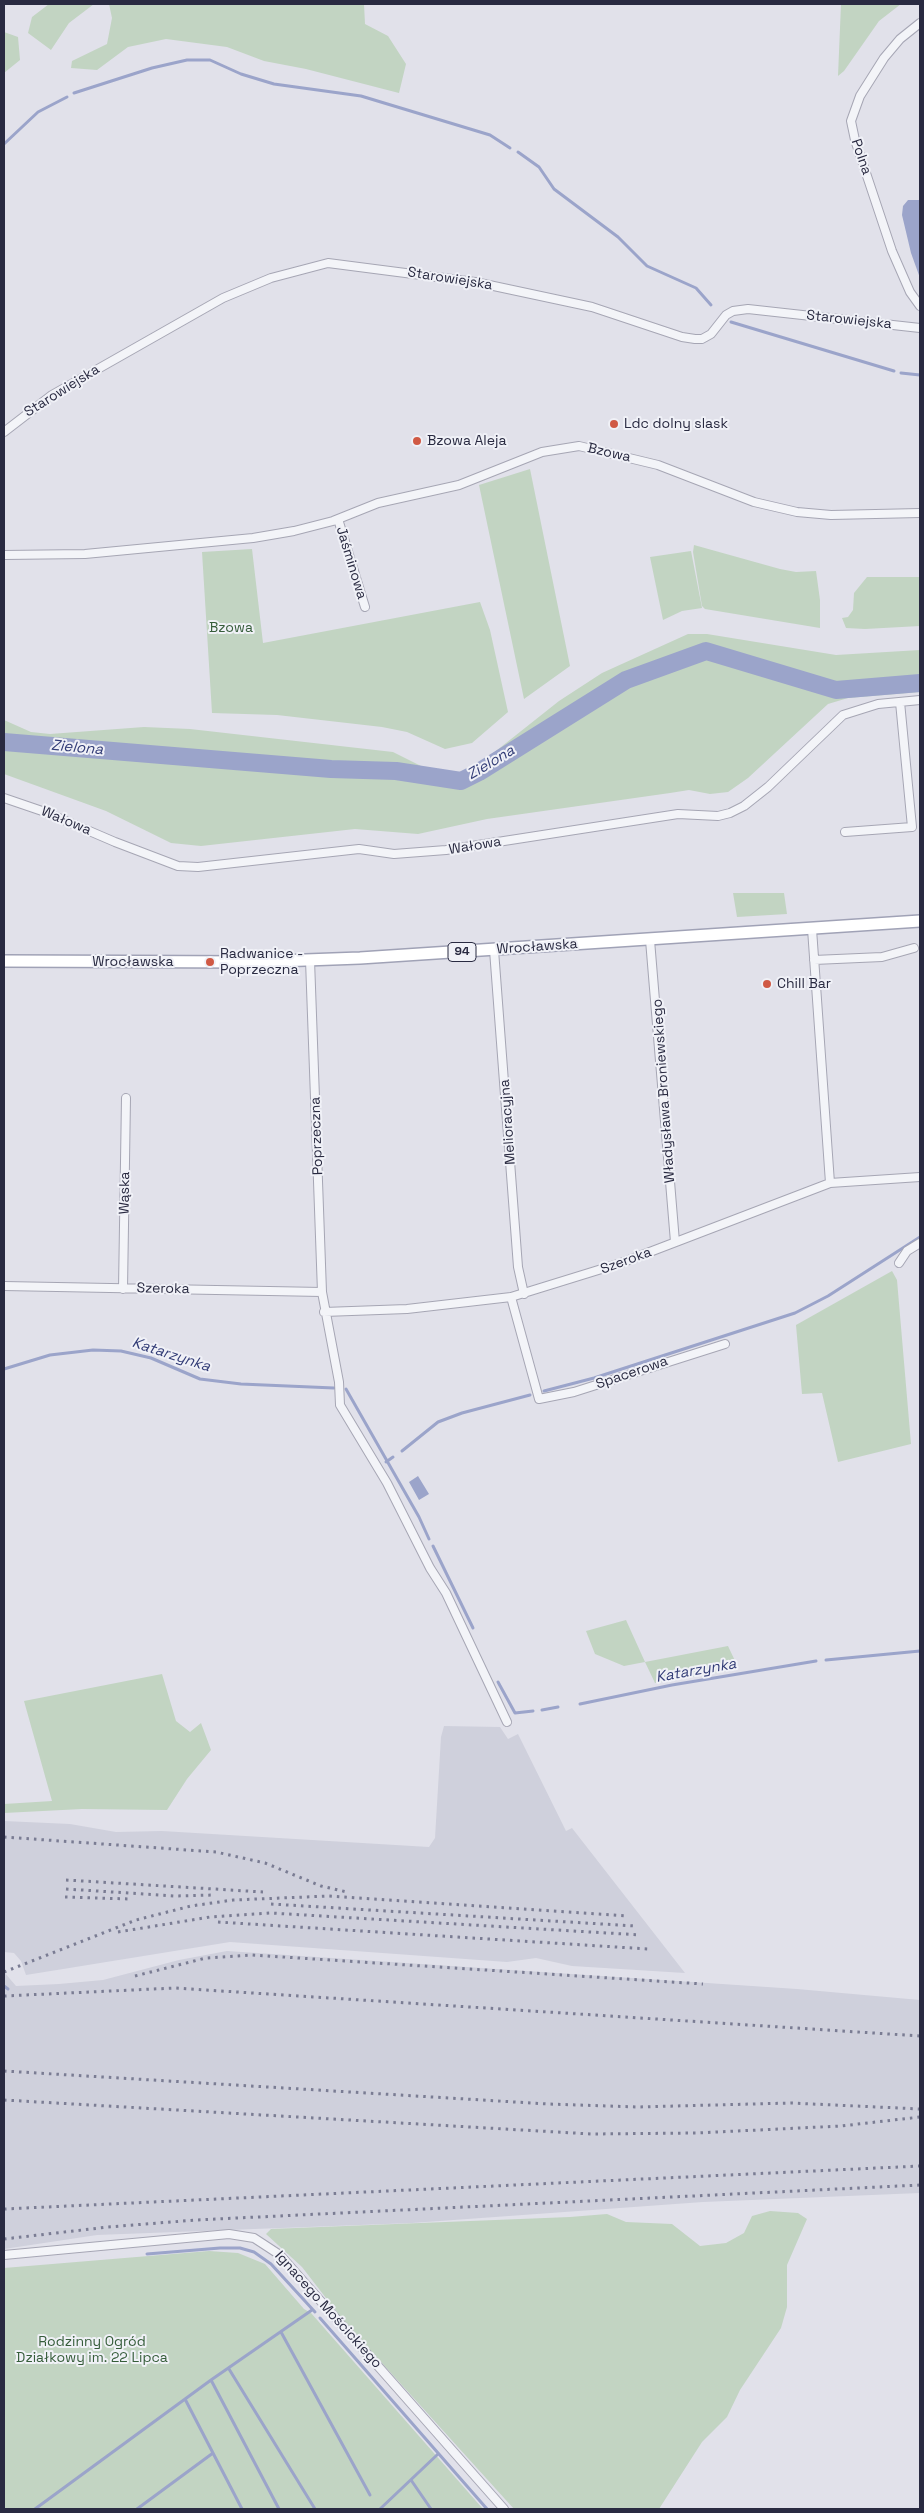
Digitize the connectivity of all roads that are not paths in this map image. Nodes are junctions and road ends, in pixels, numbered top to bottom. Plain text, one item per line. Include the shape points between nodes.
1 (920, 22) edge
2 (920, 306) edge
3 (920, 328) edge
4 (4, 432) edge
5 (920, 513) edge
6 (338, 519) junction
7 (4, 555) edge
8 (365, 607) dead end
9 (920, 700) edge
10 (896, 702) junction
11 (4, 798) edge
12 (916, 826) edge
13 (845, 832) dead end
14 (920, 921) edge
15 (812, 929) junction
16 (650, 940) junction
17 (914, 948) dead end
18 (494, 950) junction
19 (310, 960) junction
20 (814, 960) junction
21 (4, 961) edge
22 (126, 1098) dead end
23 (920, 1177) edge
24 (830, 1183) junction
25 (676, 1242) junction
26 (920, 1243) edge
27 (899, 1263) dead end
28 (4, 1286) edge
29 (123, 1289) junction
30 (322, 1292) junction
31 (524, 1294) junction
32 (511, 1297) junction
33 (324, 1312) junction
34 (725, 1344) dead end
35 (507, 1722) dead end
36 (4, 2255) edge
37 (504, 2509) edge

1 - 2 street, Polna via 884,58 860,96 851,121 892,251 910,292
3 - 4 street, Starowiejska via 748,309 733,311 711,334 695,339 592,307 475,282 328,263 270,278 222,298 52,396
5 - 6 street, Bzowa via 831,515 796,512 754,502 658,465 579,446 542,452 460,485 378,503
6 - 7 street, Bzowa via 254,538 85,554
6 - 8 street, Jaśminowa
9 - 10 street, Wałowa
10 - 11 street, Wałowa via 843,715 768,787 730,813 718,816 678,814 437,851 394,854 359,849 198,867 178,866
10 - 12 street
12 - 13 street
14 - 15 main road, Wrocławska / 94
15 - 16 main road, Wrocławska / 94
15 - 20 street
16 - 18 main road, Wrocławska / 94
16 - 25 street, Władysława Broniewskiego
17 - 20 street via 882,957
18 - 19 main road, Wrocławska / 94
18 - 31 street, Melioracyjna via 518,1267
19 - 21 main road, Wrocławska / 94
19 - 30 street, Poprzeczna
20 - 24 street
22 - 29 street, Wąska
23 - 24 street, Szeroka
24 - 25 street, Szeroka
25 - 31 street, Szeroka via 606,1269
26 - 27 street via 907,1251
28 - 29 street, Szeroka
29 - 30 street, Szeroka
30 - 33 street, Poprzeczna
31 - 32 street, Szeroka
32 - 33 street, Szeroka via 407,1309
32 - 34 street, Spacerowa via 539,1399 574,1392
33 - 35 street, Poprzeczna via 339,1382 340,1405 387,1483 446,1593
36 - 37 street, Ignacego Mościckiego via 229,2234 254,2238 280,2255

